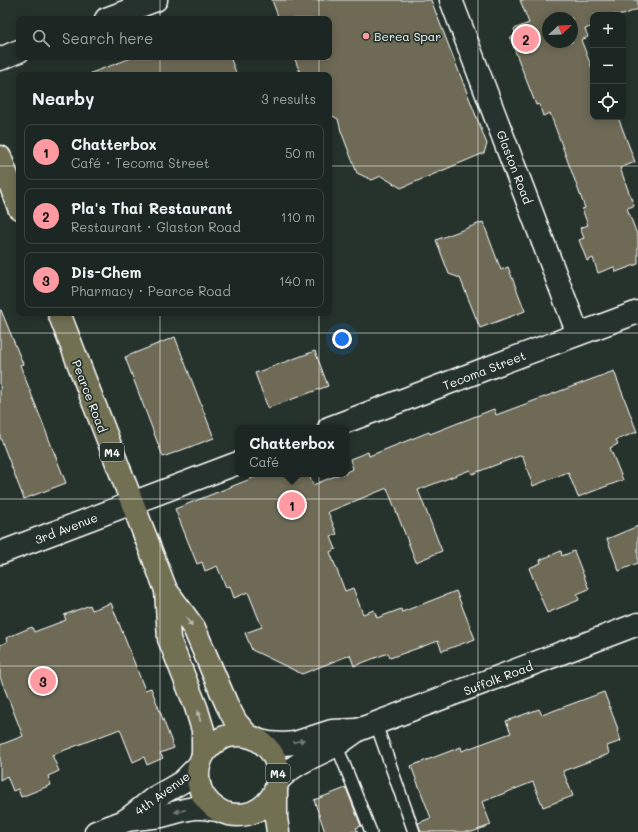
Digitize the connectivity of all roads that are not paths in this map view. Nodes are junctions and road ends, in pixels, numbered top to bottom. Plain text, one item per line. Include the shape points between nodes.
1 (156, 0) edge
2 (451, 0) edge
3 (114, 16) edge
4 (16, 52) edge
5 (0, 59) edge
6 (0, 157) edge
7 (16, 200) edge
8 (638, 312) edge
9 (60, 316) edge
10 (578, 334) junction
11 (337, 425) edge
12 (235, 463) edge
13 (132, 502) junction
14 (0, 553) edge
15 (166, 590) junction
16 (638, 624) edge
17 (367, 727) junction
18 (334, 738) junction
19 (254, 739) junction
20 (201, 759) junction
21 (277, 786) junction
22 (221, 811) junction
23 (125, 821) junction
24 (96, 832) edge
25 (240, 832) edge
26 (278, 832) edge
27 (371, 832) edge
28 (414, 832) edge

1 - 3 street
2 - 10 street, Glaston Road
4 - 5 street
6 - 7 main road
8 - 10 street, Tecoma Street
9 - 13 main road, Pearce Road / M4
10 - 11 street, Tecoma Street
12 - 13 street
13 - 14 street, 3rd Avenue
13 - 15 main road, Pearce Road / M4
15 -> 19 main road, Pearce Road / M4 via 194,628 236,722
20 -> 15 main road, Pearce Road / M4 via 203,730 169,639
16 - 17 street, Suffolk Road
17 - 18 street, Suffolk Road
17 - 28 lane
19 -> 18 street, Suffolk Road via 283,744
18 - 21 street, Suffolk Road via 291,768
18 - 27 lane
19 - 20 main road via 238,734 219,739
19 - 21 main road, Pearce Road / M4 via 270,750 276,762
20 - 22 main road, Pearce Road / M4 via 198,777 200,789 205,799
20 - 23 street, 4th Avenue via 182,782 154,798
21 - 22 main road, M4 via 269,802 254,813 234,816
21 - 26 main road, Pearce Road / M4
22 -> 23 street, 4th Avenue via 194,808
22 - 25 main road, Pearce Road / M4
23 - 24 street, 4th Avenue

